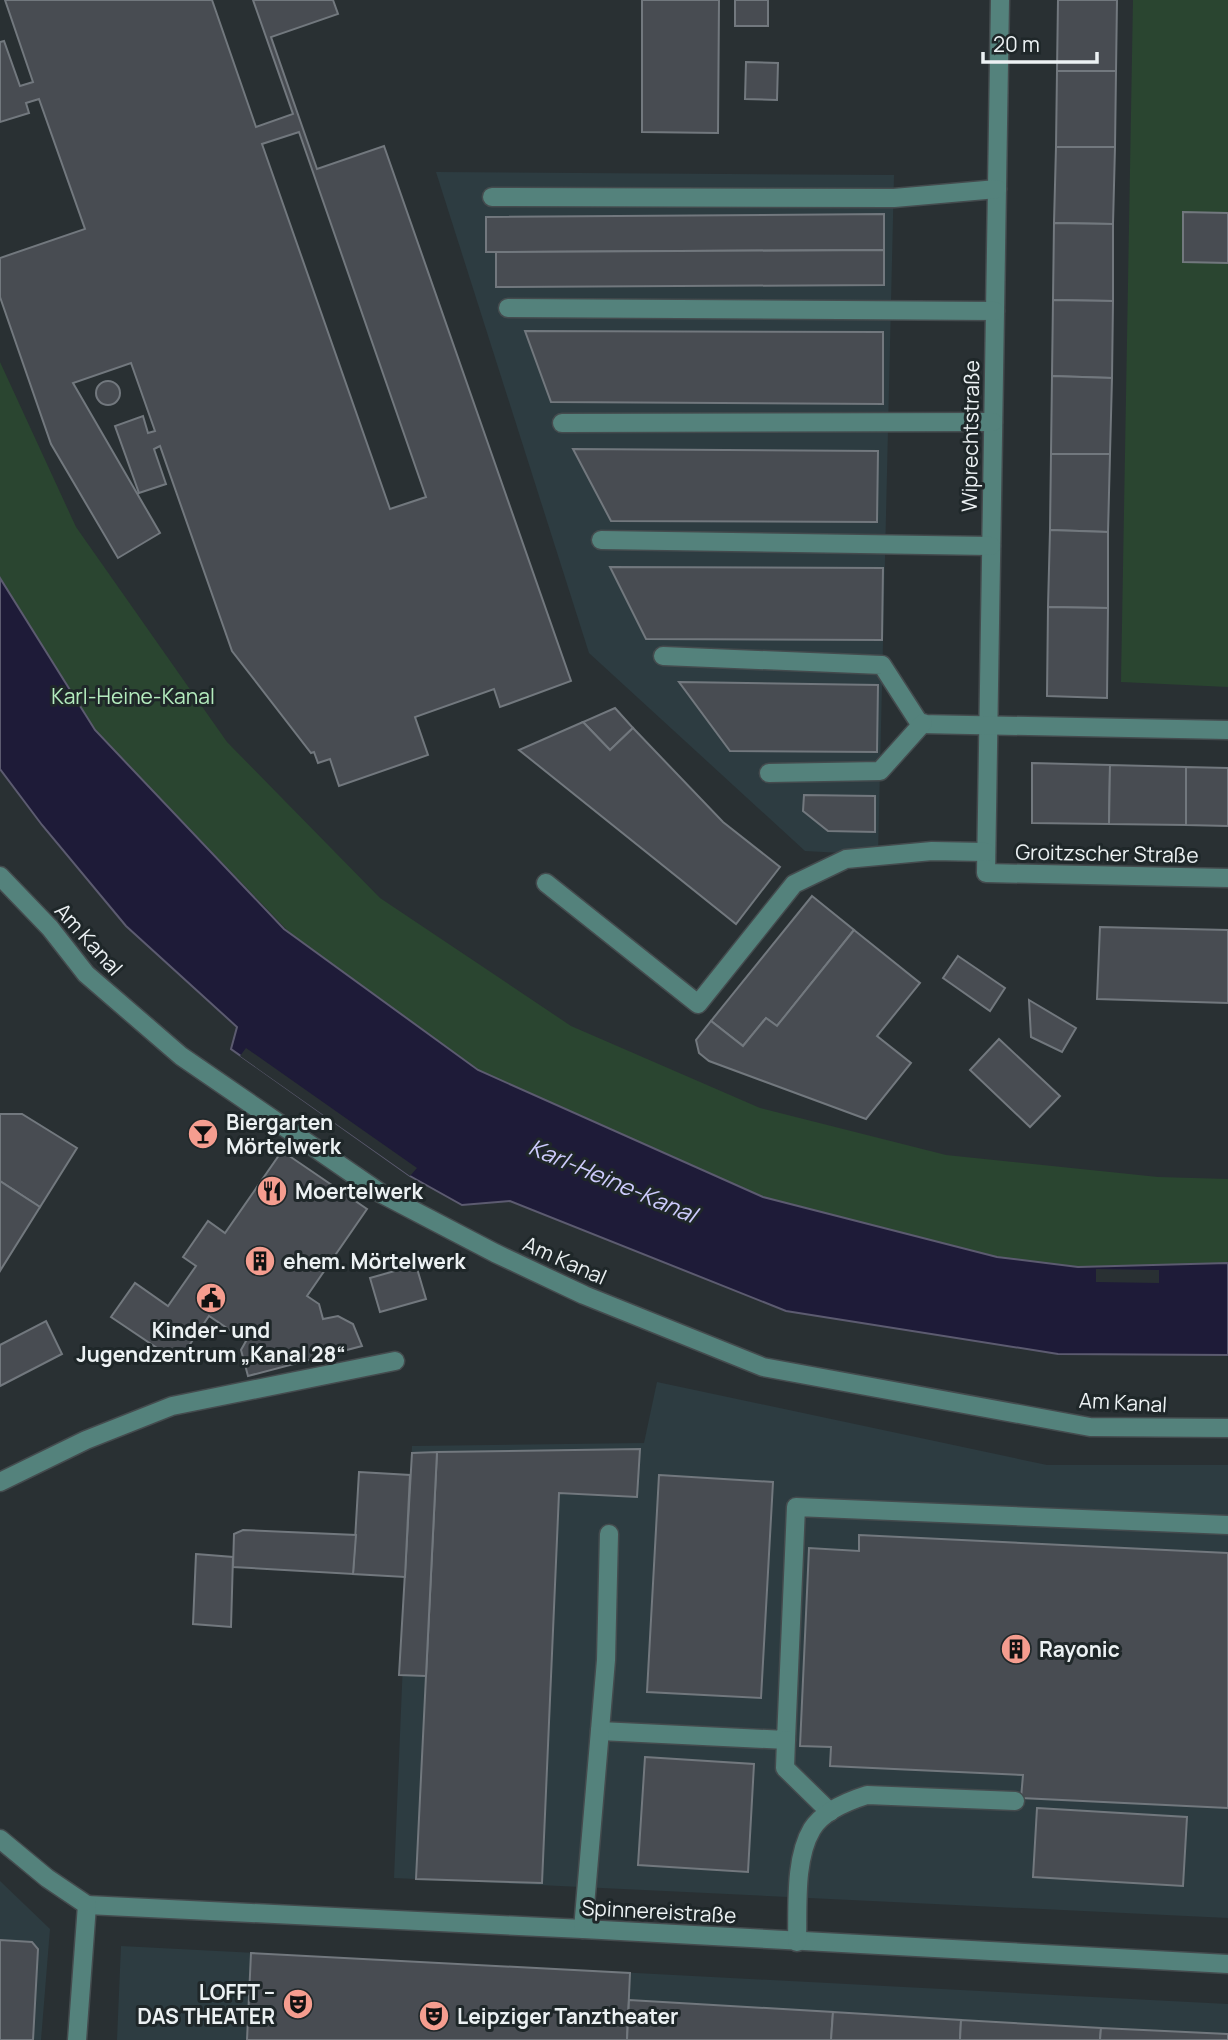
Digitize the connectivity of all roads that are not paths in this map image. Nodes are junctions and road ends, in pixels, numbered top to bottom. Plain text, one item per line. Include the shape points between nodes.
1 (1000, 0) edge
2 (997, 189) junction
3 (492, 197) dead end
4 (508, 308) dead end
5 (995, 312) junction
6 (993, 422) junction
7 (562, 423) dead end
8 (601, 540) dead end
9 (991, 546) junction
10 (663, 656) dead end
11 (923, 723) junction
12 (988, 724) junction
13 (1228, 730) edge
14 (769, 773) dead end
15 (986, 852) junction
16 (986, 873) joint
17 (0, 876) edge
18 (1228, 878) edge
19 (546, 883) dead end
20 (395, 1361) dead end
21 (1228, 1428) edge
22 (0, 1482) edge
23 (1228, 1525) edge
24 (609, 1534) dead end
25 (600, 1731) junction
26 (786, 1740) junction
27 (1015, 1801) dead end
28 (830, 1812) junction
29 (2, 1843) edge
30 (87, 1905) junction
31 (583, 1929) junction
32 (797, 1942) junction
33 (1228, 1964) edge
34 (78, 2040) edge

1 - 2 street, Wiprechtstraße
2 - 3 street via 894,198
2 - 5 street, Wiprechtstraße
4 - 5 street
5 - 6 street, Wiprechtstraße
6 - 7 street
6 - 9 street, Wiprechtstraße
8 - 9 street
9 - 12 street, Wiprechtstraße
10 - 11 street via 882,665
11 - 12 street
11 - 14 street via 880,771
12 - 13 street
12 - 15 street, Wiprechtstraße
15 - 16 street, Wiprechtstraße
15 - 19 street via 932,851 846,859 793,884 698,1004
16 - 18 street, Groitzscher Straße
17 - 21 street, Am Kanal via 86,974 181,1056 382,1194 584,1295 763,1367 1090,1427
20 - 22 street via 172,1406 86,1440
23 - 26 street via 796,1507
24 - 25 street
25 - 26 street
25 - 31 street
26 - 28 street via 785,1768
27 - 28 street via 867,1795
28 - 32 street via 813,1828 804,1851
29 - 30 street
30 - 31 street, Spinnereistraße
30 - 34 street
31 - 32 street, Spinnereistraße
32 - 33 street, Spinnereistraße

